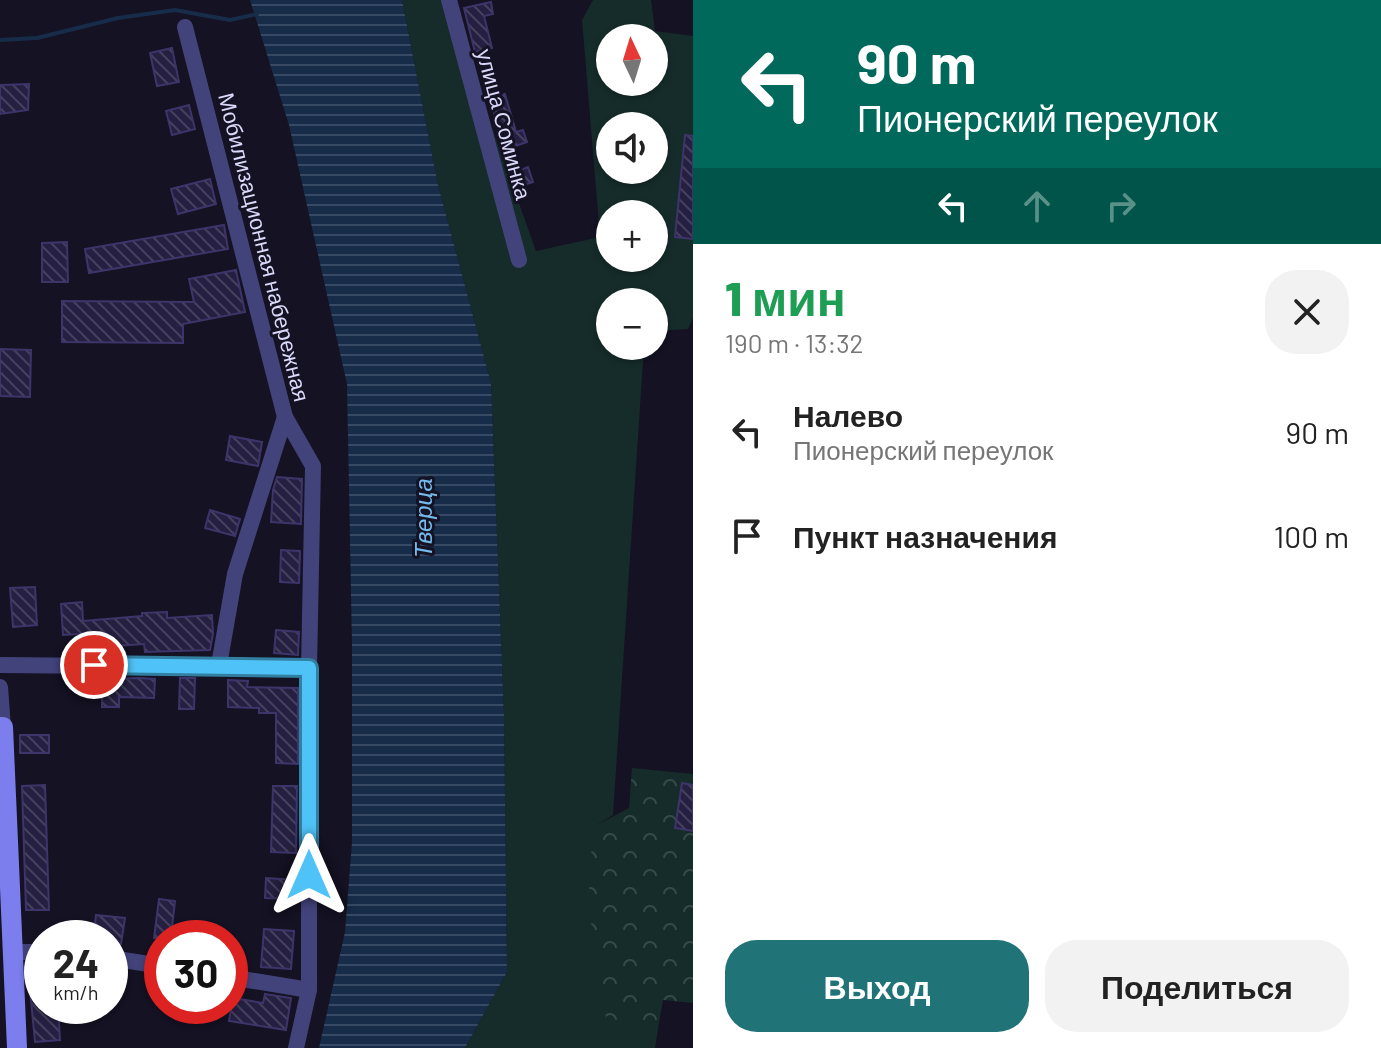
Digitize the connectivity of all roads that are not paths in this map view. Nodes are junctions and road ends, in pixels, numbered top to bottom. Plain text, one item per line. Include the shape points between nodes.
1 (449, 0) edge
2 (185, 27) dead end
3 (519, 260) dead end
4 (285, 417) junction
5 (0, 665) edge
6 (219, 665) junction
7 (309, 668) junction
8 (0, 687) edge
9 (1, 727) edge
10 (13, 952) junction
11 (24, 952) edge
12 (248, 980) edge
13 (309, 990) junction
14 (17, 1048) edge
15 (296, 1048) edge

1 - 3 street, улица Соминка
2 - 4 street, Мобилизационная набережная
4 - 6 street via 235,574
4 - 7 street, Мобилизационная набережная via 313,466
5 - 6 street
6 - 7 street
7 - 13 street, Мобилизационная набережная
8 - 9 street
9 - 10 street
10 - 11 street
10 - 14 street
12 - 13 street
13 - 15 street, Мобилизационная набережная

